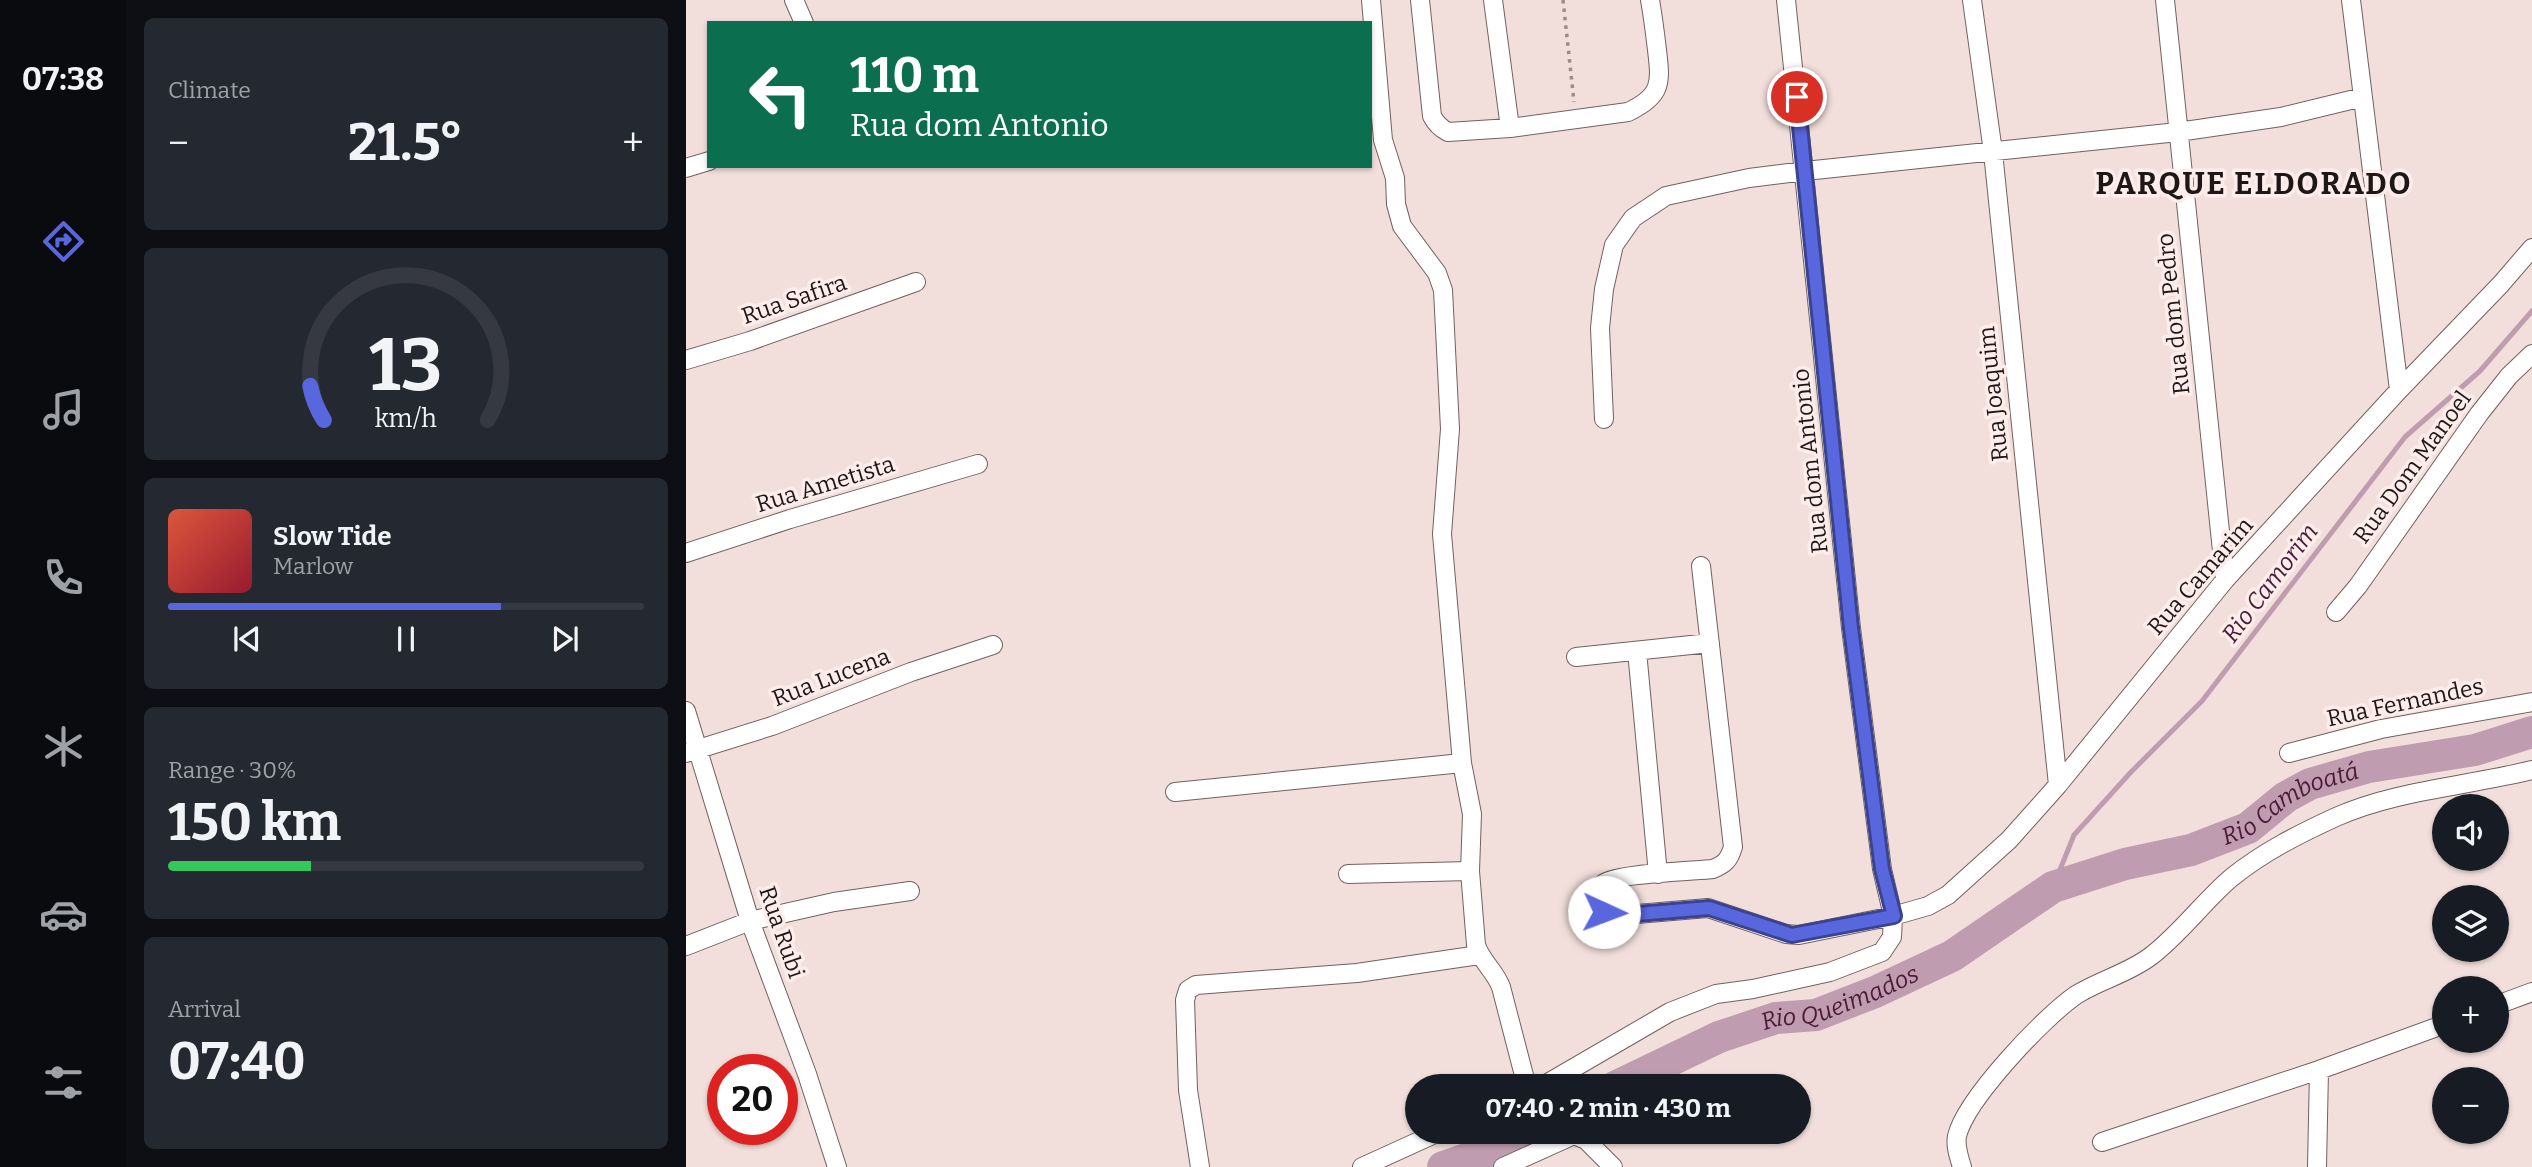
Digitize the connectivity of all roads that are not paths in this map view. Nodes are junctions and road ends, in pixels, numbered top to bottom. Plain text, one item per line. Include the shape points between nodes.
1 (794, 0) edge
2 (1371, 0) edge
3 (1420, 0) edge
4 (1493, 0) edge
5 (1650, 0) edge
6 (1786, 0) edge
7 (1972, 0) edge
8 (2165, 0) edge
9 (2351, 0) edge
10 (803, 21) edge
11 (2363, 97) junction
12 (1510, 128) junction
13 (2178, 132) junction
14 (1993, 152) junction
15 (707, 161) edge
16 (686, 168) edge
17 (1805, 171) junction
18 (2532, 248) edge
19 (916, 282) dead end
20 (2532, 354) edge
21 (686, 360) edge
22 (2399, 390) junction
23 (1604, 419) dead end
24 (978, 464) dead end
25 (686, 553) edge
26 (1701, 566) dead end
27 (2225, 580) junction
28 (2336, 612) dead end
29 (1710, 643) junction
30 (993, 645) dead end
31 (1637, 650) junction
32 (1576, 657) dead end
33 (2532, 702) edge
34 (686, 711) edge
35 (692, 751) edge
36 (2289, 752) dead end
37 (1462, 763) junction
38 (2532, 770) edge
39 (2058, 785) junction
40 (1175, 792) dead end
41 (1470, 871) junction
42 (1348, 874) dead end
43 (1658, 874) junction
44 (910, 891) dead end
45 (1894, 916) junction
46 (750, 921) junction
47 (686, 946) edge
48 (1479, 955) junction
49 (2532, 992) edge
50 (2509, 1001) edge
51 (2432, 1029) edge
52 (2319, 1070) junction
53 (1524, 1074) edge
54 (1563, 1074) edge
55 (2102, 1142) dead end
56 (1413, 1144) edge
57 (837, 1167) edge
58 (1200, 1167) edge
59 (1362, 1167) edge
60 (1503, 1167) edge
61 (1612, 1167) edge
62 (1962, 1167) edge
63 (2317, 1167) edge

1 - 10 street
2 - 37 street via 1383,140 1395,178 1396,204 1402,226 1437,273 1443,290 1450,429 1442,534
3 - 12 street via 1435,122 1448,132
4 - 12 street
5 - 12 street via 1661,78 1642,105 1628,112
6 - 17 street, Rua dom Antonio
7 - 14 street, Rua Joaquim
8 - 13 street, Rua dom Pedro
9 - 11 street
11 - 13 street via 2281,117
11 - 22 street
13 - 14 street
13 - 27 street, Rua dom Pedro
14 - 17 street
14 - 39 street, Rua Joaquim
15 - 16 street
17 - 23 street via 1666,196 1633,218 1614,245 1604,289 1600,328
17 - 45 street, Rua dom Antonio via 1851,628 1882,869
18 - 22 street, Rua Camarim
19 - 21 street, Rua Safira
20 - 28 street, Rua Dom Manoel via 2479,414
22 - 27 street, Rua Camarim
24 - 25 street, Rua Ametista
26 - 29 street
27 - 39 street, Rua Camarim
29 - 31 street
29 - 43 street via 1733,847 1726,863 1713,869
30 - 35 street, Rua Lucena
31 - 32 street
31 - 43 street
33 - 36 street, Rua Fernandes via 2381,729
34 - 35 street, Rua Rubi
35 - 46 street, Rua Rubi
37 - 40 street
37 - 41 street via 1472,814
38 - 62 street via 2377,802 2281,843 2232,877 2151,956 2077,995 2047,1018 1997,1072 1962,1124 1957,1137
39 - 45 street, Rua Camarim via 2010,839 1961,884 1928,906
41 - 42 street
41 - 48 street
43 - 45 street, Rua Camarim via 1605,881 1599,905 1604,912 1625,915 1709,908 1792,935
44 - 46 street
45 - 54 street via 1892,937 1882,951 1830,972 1716,994 1670,1012
46 - 47 street
46 - 57 street, Rua Rubi
48 - 53 street via 1502,987
48 - 58 street via 1357,973 1196,985 1188,990 1188,1090
49 - 50 street
51 - 52 street
52 - 55 street
52 - 63 street
56 - 59 street
60 - 61 street via 1574,1135 1586,1140

